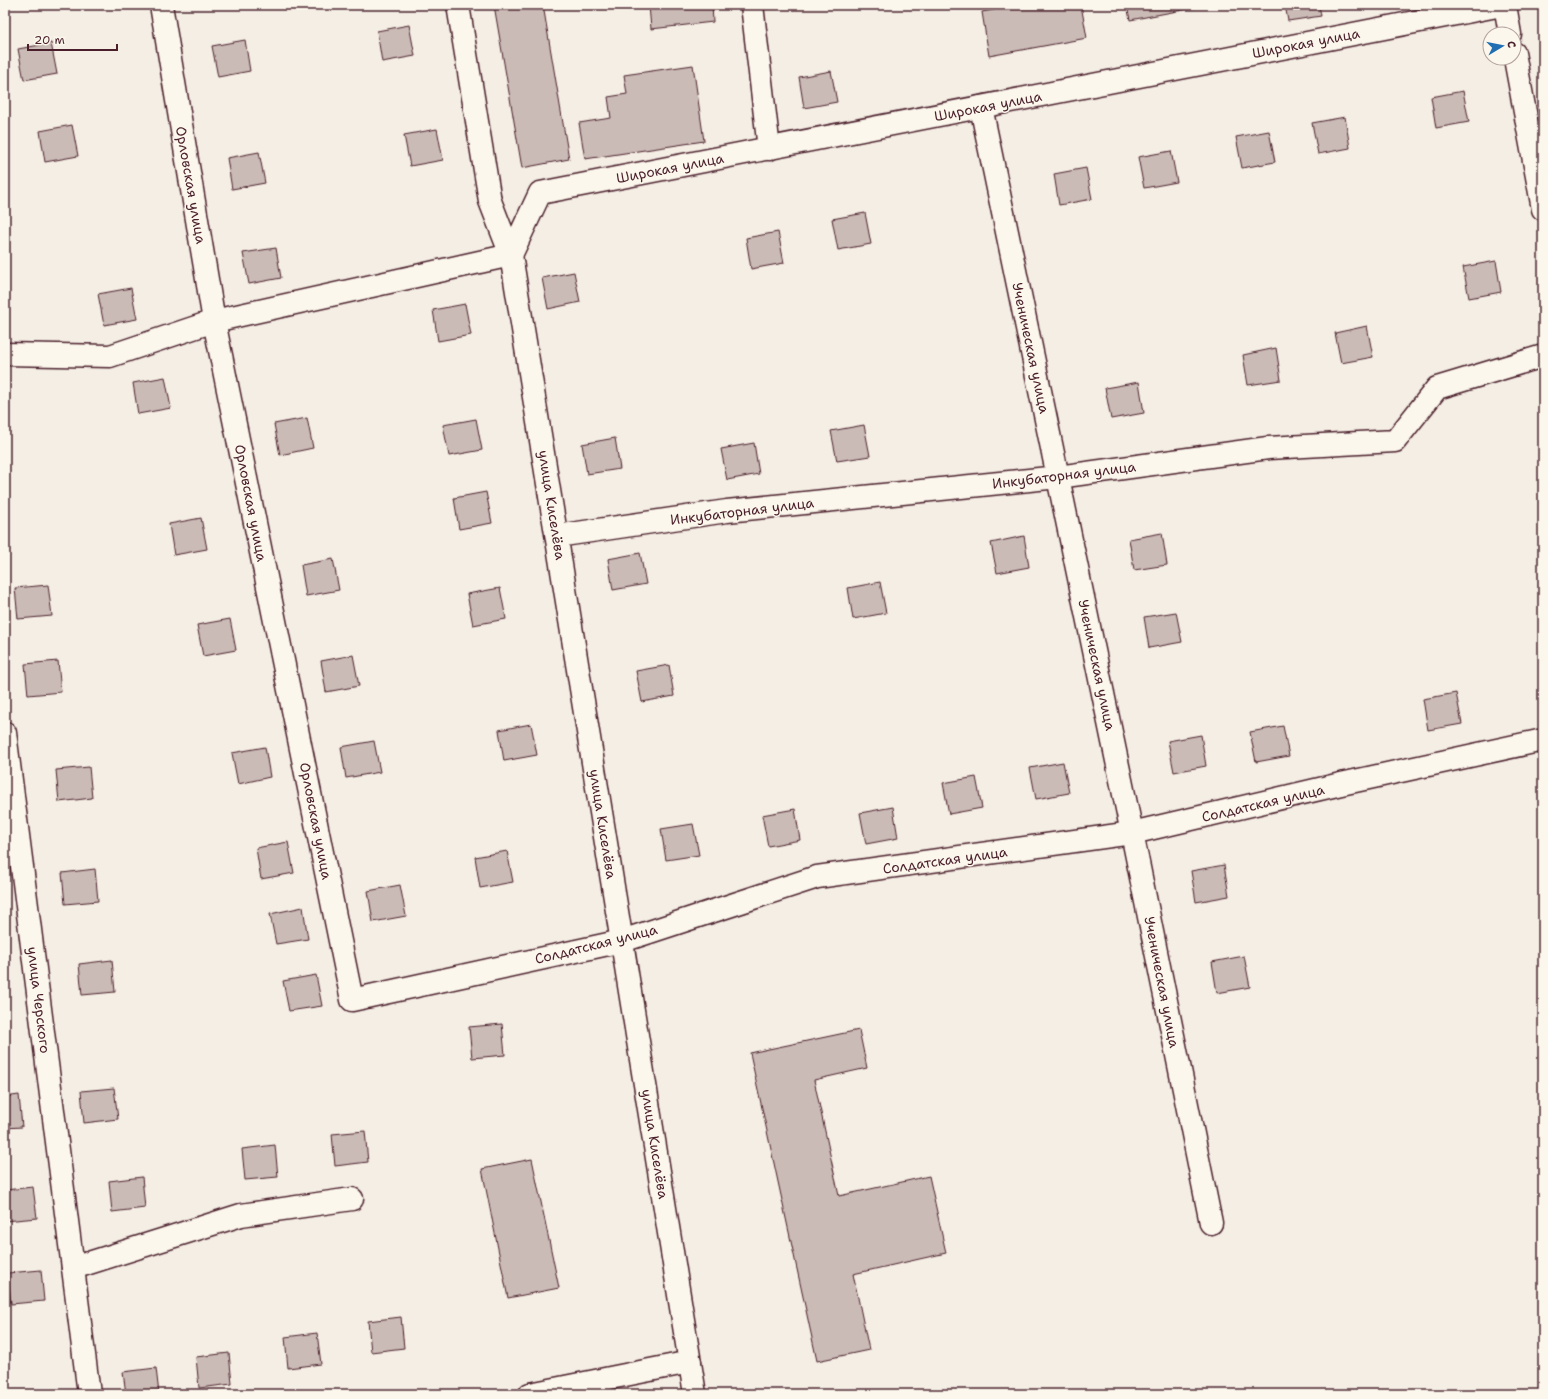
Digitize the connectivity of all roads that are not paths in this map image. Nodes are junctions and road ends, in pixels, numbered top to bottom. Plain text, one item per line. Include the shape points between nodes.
1 (161, 5) edge
2 (458, 5) edge
3 (752, 5) edge
4 (1502, 5) edge
5 (1505, 5) edge
6 (1509, 26) edge
7 (1516, 66) edge
8 (981, 107) junction
9 (769, 148) junction
10 (1543, 209) edge
11 (511, 255) junction
12 (214, 321) junction
13 (5, 354) edge
14 (1543, 356) edge
15 (1058, 477) junction
16 (557, 536) junction
17 (5, 733) edge
18 (1543, 740) edge
19 (1132, 833) junction
20 (622, 941) junction
21 (352, 1000) joint
22 (352, 1199) dead end
23 (1211, 1223) dead end
24 (73, 1268) junction
25 (690, 1362) junction
26 (89, 1394) edge
27 (530, 1394) edge
28 (695, 1394) edge

1 - 12 street, Орловская улица
2 - 11 street, улица Киселёва via 490,201
3 - 9 street
4 - 8 street, Широкая улица
5 - 6 street
7 - 10 street
8 - 9 street, Широкая улица
8 - 15 street, Ученическая улица
9 - 11 street, Широкая улица via 540,194
11 - 12 street
11 - 16 street, улица Киселёва
12 - 13 street via 110,356
12 - 21 street, Орловская улица
14 - 15 street, Инкубаторная улица via 1437,388 1395,441 1268,448
15 - 16 street, Инкубаторная улица via 727,511
15 - 19 street, Ученическая улица
16 - 20 street, улица Киселёва
17 - 24 street, улица Черского
18 - 19 street, Солдатская улица
19 - 20 street, Солдатская улица via 816,878
19 - 23 street, Ученическая улица
20 - 21 street, Солдатская улица
20 - 25 street, улица Киселёва
22 - 24 street via 241,1215
24 - 26 street, улица Черского
25 - 27 street
25 - 28 street, улица Киселёва

